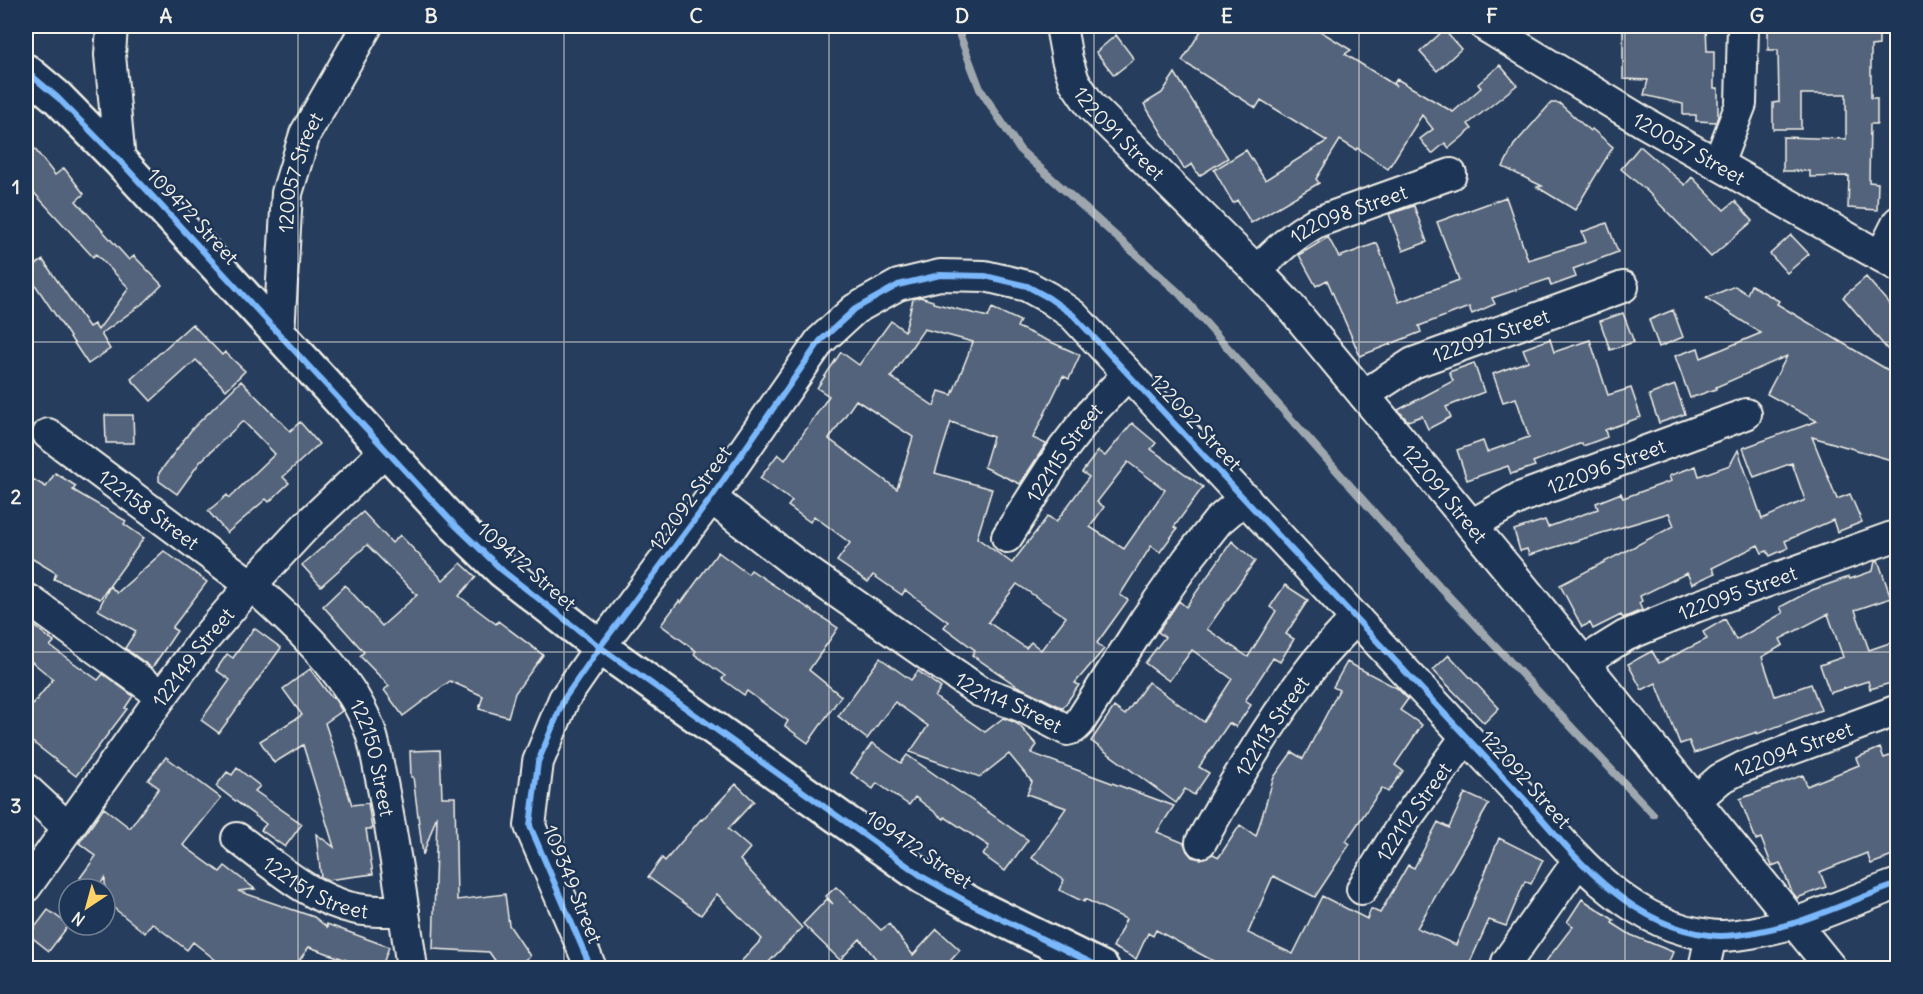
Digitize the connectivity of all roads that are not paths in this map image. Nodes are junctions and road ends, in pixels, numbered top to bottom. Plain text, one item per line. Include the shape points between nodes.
1 (112, 26) edge
2 (367, 26) edge
3 (1061, 26) edge
4 (1485, 26) edge
5 (1743, 26) edge
6 (26, 71) edge
7 (120, 161) junction
8 (1718, 164) junction
9 (1451, 174) dead end
10 (1898, 222) edge
11 (1889, 261) edge
12 (1257, 270) junction
13 (1623, 287) dead end
14 (279, 334) junction
15 (1128, 374) junction
16 (1364, 395) junction
17 (1746, 414) dead end
18 (48, 434) dead end
19 (387, 450) junction
20 (711, 498) junction
21 (1245, 498) junction
22 (1471, 525) junction
23 (1898, 535) edge
24 (1007, 537) dead end
25 (251, 585) junction
26 (29, 600) dead end
27 (1356, 618) junction
28 (600, 647) junction
29 (1583, 662) junction
30 (162, 696) junction
31 (1898, 710) edge
32 (1466, 737) junction
33 (26, 789) edge
34 (1696, 800) junction
35 (67, 827) junction
36 (237, 838) dead end
37 (1201, 842) dead end
38 (1578, 861) junction
39 (1898, 884) edge
40 (26, 887) edge
41 (1362, 889) dead end
42 (404, 911) junction
43 (1794, 923) junction
44 (1711, 936) junction
45 (1507, 962) dead end
46 (412, 969) edge
47 (591, 969) edge
48 (1102, 969) edge
49 (1704, 969) edge
50 (1831, 969) edge

1 - 7 street via 110,56
2 - 14 street, 120057 Street via 305,134 287,193
3 - 12 street, 122091 Street via 1074,81 1091,106
4 - 8 street, 120057 Street
5 - 8 street via 1741,104
6 - 7 street, 109472 Street
7 - 14 street, 109472 Street
8 - 11 street, 120057 Street
9 - 12 street, 122098 Street via 1317,222 1280,246
10 - 11 street
12 - 16 street, 122091 Street
13 - 16 street, 122097 Street via 1413,363
14 - 19 street, 109472 Street
15 - 20 street, 122092 Street via 1073,315 1027,286 985,276 940,275 898,285 855,309 820,341
15 - 21 street, 122092 Street
15 - 24 street, 122115 Street via 1064,448
16 - 22 street, 122091 Street
17 - 22 street, 122096 Street via 1519,498
18 - 25 street, 122158 Street
19 - 25 street, 122149 Street via 306,526
19 - 28 street, 109472 Street via 503,571
20 - 21 street, 122114 Street via 795,563 979,691 1021,706 1066,730 1079,723 1193,552 1218,521
20 - 28 street, 122092 Street
21 - 27 street, 122092 Street
22 - 29 street, 122091 Street
23 - 29 street, 122095 Street via 1695,607 1625,636
25 - 30 street, 122149 Street
25 - 42 street, 122150 Street via 324,657 351,692 369,726
26 - 30 street
27 - 32 street, 122092 Street
27 - 37 street, 122113 Street via 1300,684
28 - 47 street, 109349 Street via 564,699 538,762 530,826
28 - 48 street, 109472 Street via 923,877
29 - 34 street, 122091 Street
30 - 35 street, 122149 Street
31 - 34 street, 122094 Street via 1743,767
32 - 38 street, 122092 Street
32 - 41 street, 122112 Street via 1404,822
33 - 35 street
34 - 43 street, 122091 Street
35 - 40 street, 122149 Street
36 - 42 street, 122151 Street via 330,901 360,910
38 - 44 street, 122092 Street via 1607,887 1662,923
38 - 45 street
39 - 43 street, 122092 Street
42 - 46 street, 122150 Street
43 - 44 street, 122092 Street
43 - 50 street, 122091 Street
44 - 49 street

